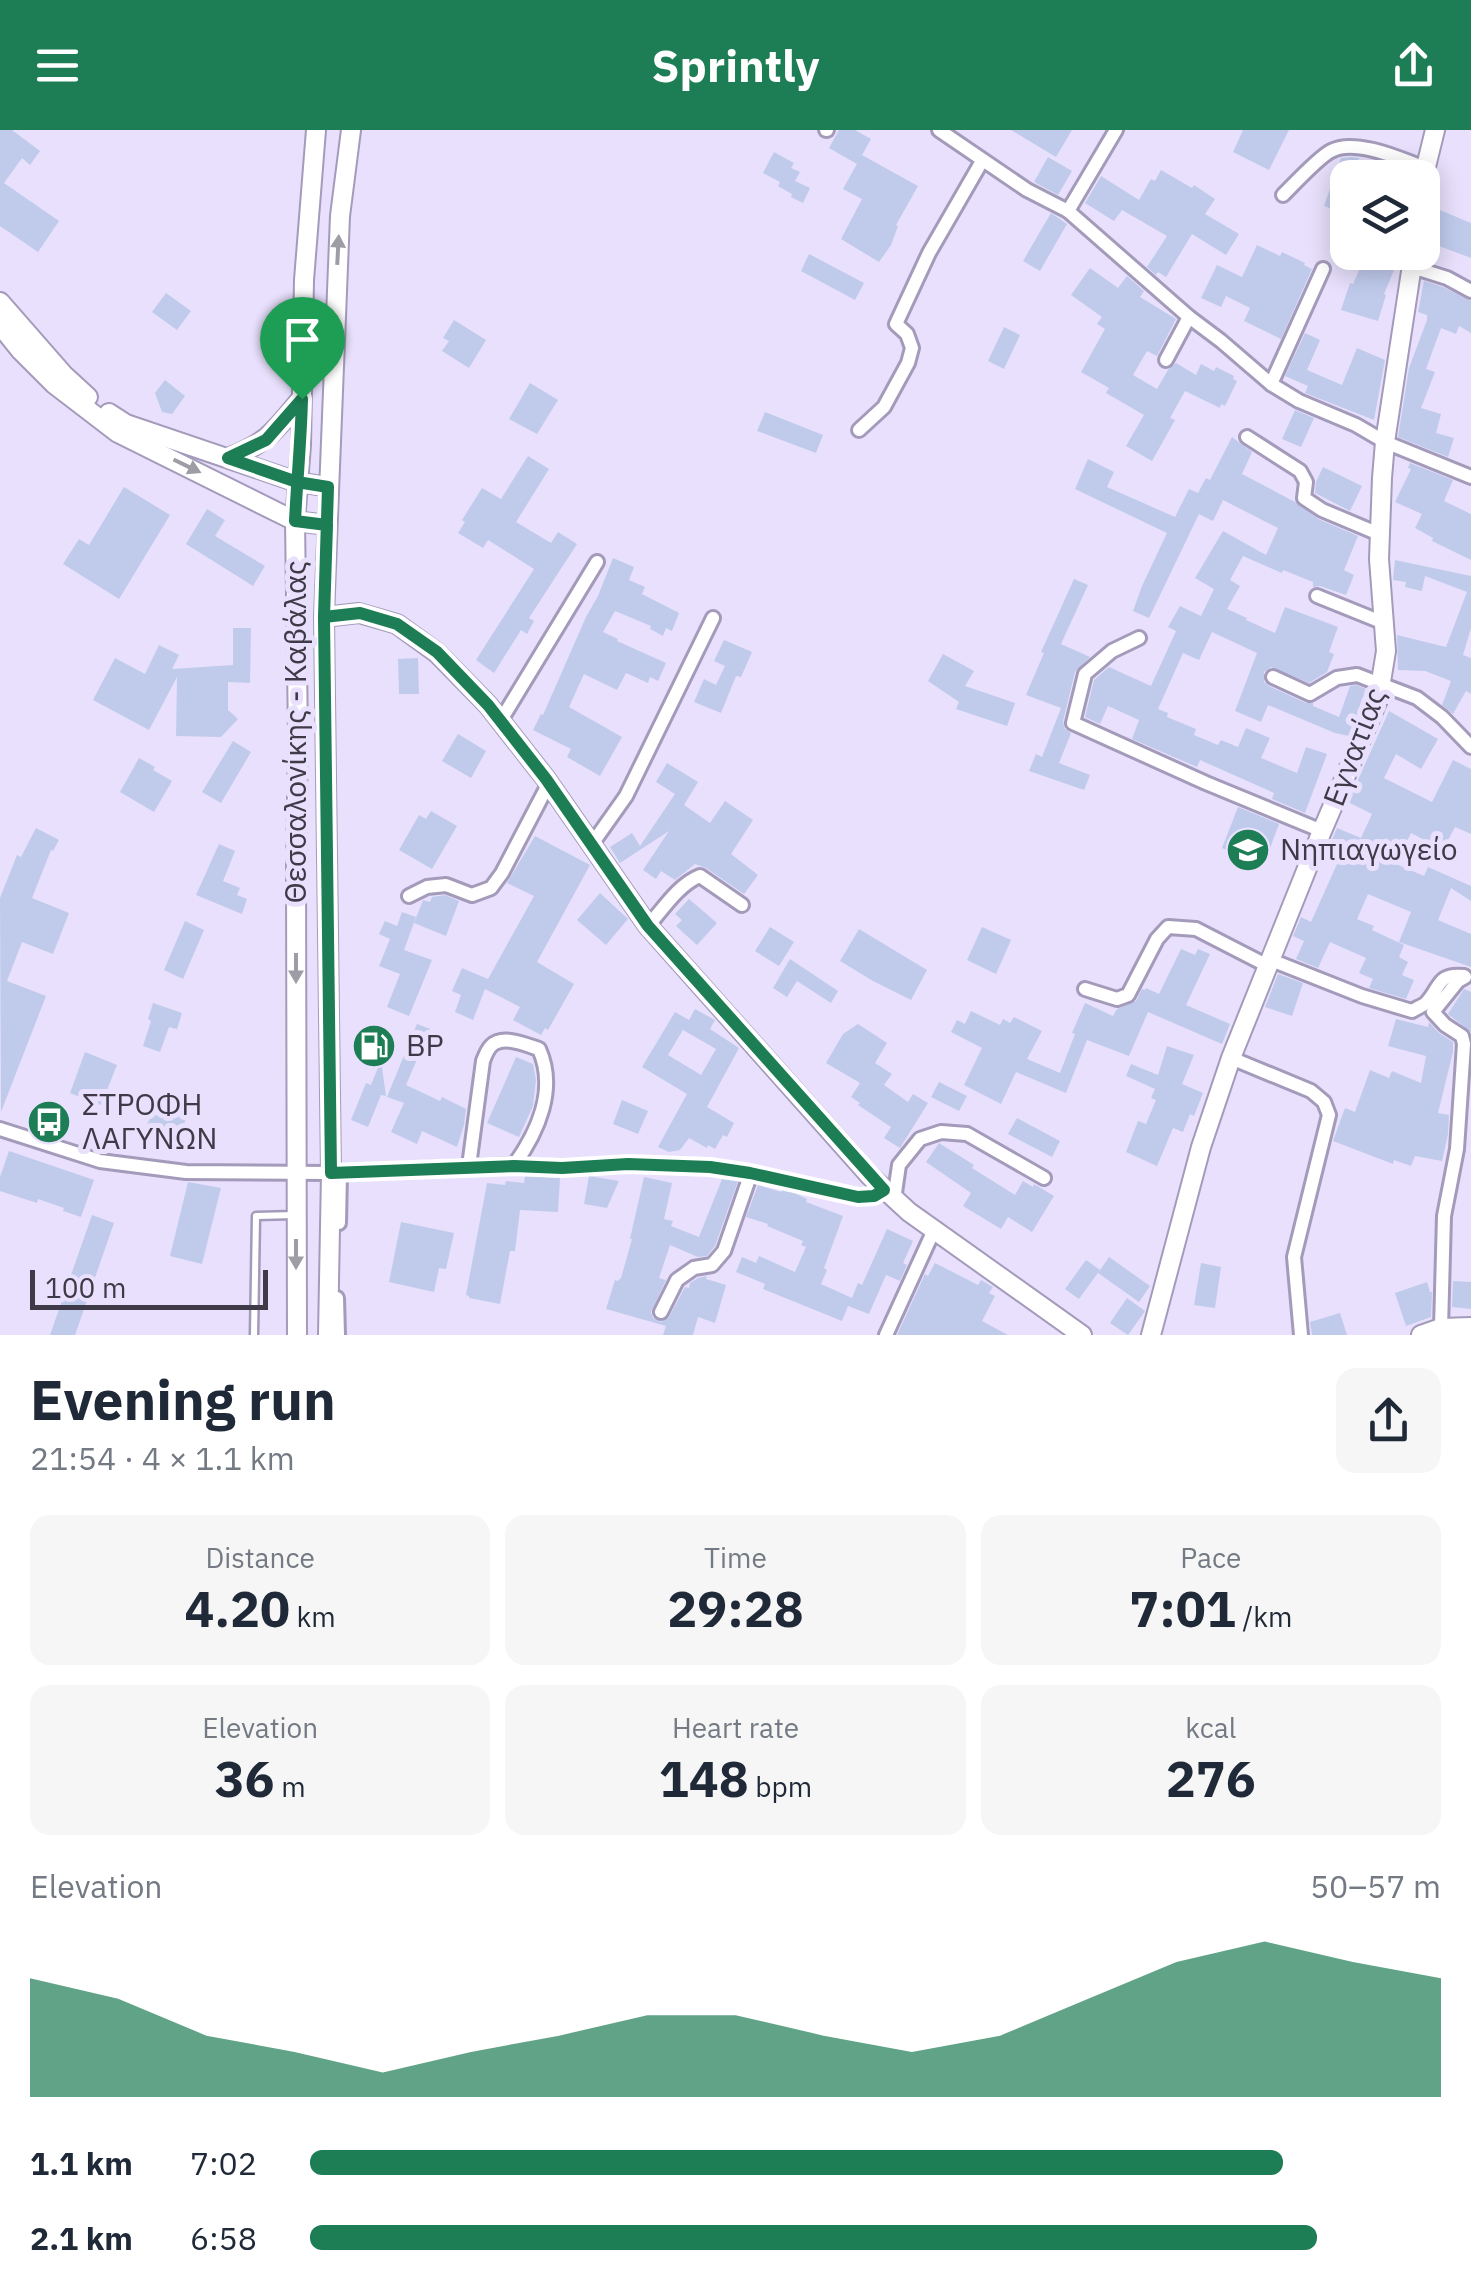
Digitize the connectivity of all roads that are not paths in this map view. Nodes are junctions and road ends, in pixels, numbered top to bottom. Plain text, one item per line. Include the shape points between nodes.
1 (316, 130) edge
2 (350, 130) edge
3 (939, 130) edge
4 (1116, 130) edge
5 (1435, 130) edge
6 (1396, 160) edge
7 (1428, 160) edge
8 (982, 161) junction
9 (1282, 194) dead end
10 (1068, 211) junction
11 (1323, 269) dead end
12 (1411, 270) edge
13 (1431, 270) edge
14 (1471, 291) edge
15 (0, 302) edge
16 (1189, 317) junction
17 (0, 325) edge
18 (1166, 360) dead end
19 (1271, 384) junction
20 (302, 399) junction
21 (859, 430) dead end
22 (1247, 437) dead end
23 (1385, 442) junction
24 (228, 458) junction
25 (1471, 477) edge
26 (297, 482) junction
27 (328, 487) junction
28 (295, 521) junction
29 (327, 525) junction
30 (1379, 534) junction
31 (597, 562) dead end
32 (1316, 596) dead end
33 (324, 617) junction
34 (713, 618) dead end
35 (1384, 624) junction
36 (1139, 638) dead end
37 (1273, 678) dead end
38 (1381, 686) junction
39 (501, 720) junction
40 (1471, 747) edge
41 (549, 783) junction
42 (1322, 831) junction
43 (592, 844) junction
44 (409, 896) dead end
45 (742, 905) dead end
46 (648, 926) junction
47 (1270, 963) junction
48 (1468, 977) edge
49 (1085, 988) dead end
50 (1429, 1008) junction
51 (1231, 1058) junction
52 (0, 1129) edge
53 (469, 1166) junction
54 (514, 1166) junction
55 (336, 1173) junction
56 (750, 1173) junction
57 (297, 1174) junction
58 (1044, 1178) dead end
59 (889, 1195) junction
60 (296, 1215) junction
61 (934, 1230) junction
62 (662, 1312) dead end
63 (1471, 1327) edge
64 (1441, 1328) junction
65 (254, 1335) edge
66 (296, 1335) edge
67 (328, 1335) edge
68 (338, 1335) edge
69 (886, 1335) edge
70 (1082, 1335) edge
71 (1150, 1335) edge
72 (1301, 1335) edge
73 (1420, 1335) edge

1 - 20 main road, Θεσσαλονίκης - Καβάλας
27 -> 2 main road, Θεσσαλονίκης - Καβάλας
3 - 8 street
4 - 10 street
5 - 7 main road
6 - 9 street via 1355,147 1332,150
8 - 10 street
8 - 21 street via 896,324 912,348 908,364 884,407
10 - 16 street
11 - 19 street
12 - 23 main road, Εγνατίας
13 - 14 street
15 - 24 main road via 62,374 103,409 126,424
16 - 18 street
16 - 19 street
17 -> 28 main road via 54,384 118,433
19 - 23 street
20 - 24 main road via 266,440
20 - 26 main road, Θεσσαλονίκης - Καβάλας
22 - 30 street via 1300,471 1304,498
23 - 25 street
23 - 30 main road, Εγνατίας
24 - 26 main road
26 - 27 main road
26 - 28 main road, Θεσσαλονίκης - Καβάλας
27 - 29 main road, Θεσσαλονίκης - Καβάλας
28 - 29 main road
28 -> 57 main road, Θεσσαλονίκης - Καβάλας
29 - 33 main road, Θεσσαλονίκης - Καβάλας
30 - 35 main road, Εγνατίας
31 - 39 street
32 - 35 street
33 - 39 main road via 360,613 397,624 437,652
33 - 55 main road, Θεσσαλονίκης - Καβάλας
34 - 43 street via 626,796
35 - 38 main road, Εγνατίας
36 - 42 street via 1112,650 1086,674 1072,722
37 - 38 street via 1310,694 1337,678 1357,676
38 - 40 street via 1430,706
38 - 42 main road, Εγνατίας
39 - 41 main road
41 - 43 main road
41 - 44 street via 491,888 472,895 446,885
42 - 47 main road, Εγνατίας
43 - 46 main road
45 - 46 street via 700,876
46 - 59 main road
47 - 49 street via 1196,929 1168,927 1128,996
47 - 50 street via 1400,1009
47 - 51 main road, Εγνατίας
48 - 50 street via 1444,978
50 - 64 street via 1464,1044 1457,1149 1444,1216
51 - 71 main road, Εγνατίας
51 - 72 street via 1311,1090 1329,1115 1294,1257
52 - 57 street via 100,1161 186,1172
53 - 54 street
53 - 54 street via 483,1061 490,1046 514,1041 539,1049 546,1100
53 - 55 street
54 - 56 street via 628,1164
55 - 57 street
55 - 67 main road, Θεσσαλονίκης - Καβάλας
55 - 68 street
56 - 59 street via 858,1197
56 - 62 street via 724,1250 712,1264 678,1280
57 - 60 main road, Θεσσαλονίκης - Καβάλας
58 - 59 street via 967,1134 942,1132 920,1139
59 - 61 main road
60 - 65 lane via 256,1216
60 -> 66 main road, Θεσσαλονίκης - Καβάλας
61 - 69 street
61 - 70 main road
63 - 64 main road
64 - 73 main road

